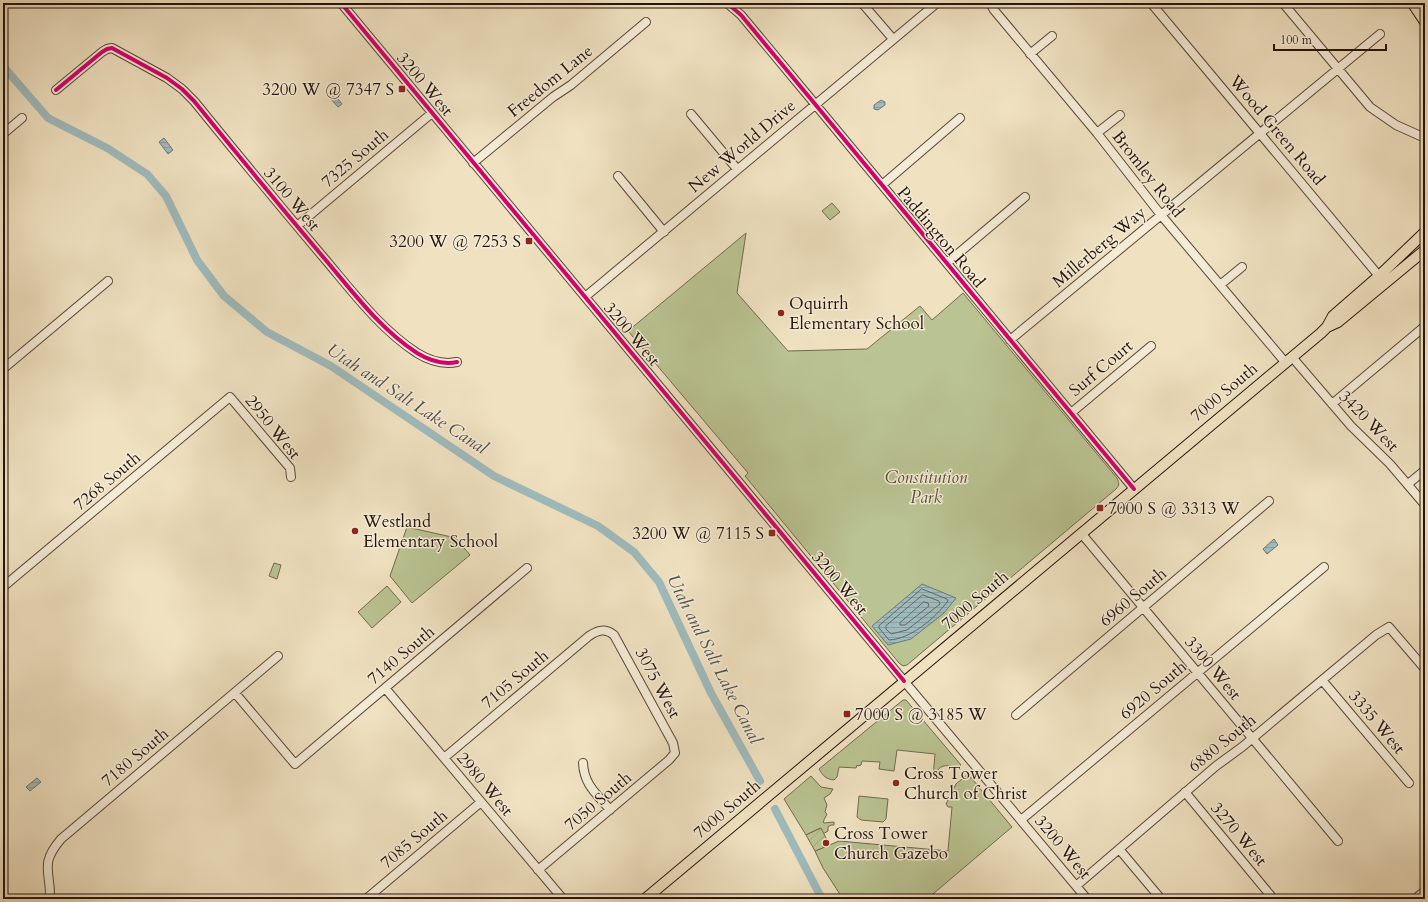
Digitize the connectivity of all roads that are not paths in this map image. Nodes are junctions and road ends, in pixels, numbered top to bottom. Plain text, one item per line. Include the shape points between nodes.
1 (341, 3) edge
2 (727, 3) edge
3 (862, 3) edge
4 (937, 3) edge
5 (990, 3) edge
6 (1151, 3) edge
7 (1283, 3) edge
8 (1413, 3) edge
9 (1425, 21) edge
10 (646, 22) dead end
11 (1380, 34) dead end
12 (1052, 36) dead end
13 (893, 39) junction
14 (1030, 54) junction
15 (1338, 69) junction
16 (56, 90) dead end
17 (815, 105) junction
18 (432, 113) junction
19 (691, 114) dead end
20 (1120, 115) dead end
21 (22, 118) dead end
22 (960, 118) dead end
23 (1260, 132) junction
24 (3, 134) edge
25 (1097, 134) junction
26 (1425, 138) edge
27 (473, 163) junction
28 (737, 169) junction
29 (618, 176) dead end
30 (882, 185) junction
31 (1025, 197) dead end
32 (1161, 215) junction
33 (297, 226) junction
34 (664, 232) junction
35 (1425, 232) edge
36 (1425, 250) edge
37 (947, 263) junction
38 (1242, 266) dead end
39 (1379, 276) junction
40 (108, 281) dead end
41 (1220, 285) junction
42 (585, 297) junction
43 (1425, 326) edge
44 (1327, 327) junction
45 (1010, 340) junction
46 (1151, 346) dead end
47 (1288, 359) junction
48 (457, 362) dead end
49 (3, 369) edge
50 (230, 397) joint
51 (1332, 404) junction
52 (1071, 413) junction
53 (1425, 470) edge
54 (291, 477) dead end
55 (1408, 484) junction
56 (1134, 489) junction
57 (1268, 501) dead end
58 (1425, 505) edge
59 (1081, 533) junction
60 (1324, 567) dead end
61 (527, 568) dead end
62 (3, 587) edge
63 (1144, 607) junction
64 (609, 631) joint
65 (278, 656) dead end
66 (1425, 669) edge
67 (1197, 672) junction
68 (1322, 680) junction
69 (904, 681) junction
70 (385, 688) junction
71 (235, 693) junction
72 (1016, 715) dead end
73 (1252, 738) junction
74 (675, 753) joint
75 (444, 758) junction
76 (583, 763) dead end
77 (1409, 783) dead end
78 (1185, 792) junction
79 (481, 802) junction
80 (610, 810) junction
81 (1021, 820) junction
82 (1338, 841) dead end
83 (1119, 849) junction
84 (538, 870) junction
85 (1076, 886) junction
86 (1425, 891) edge
87 (1271, 896) dead end
88 (50, 899) edge
89 (366, 899) edge
90 (563, 899) edge
91 (645, 899) edge
92 (1087, 899) edge
93 (1161, 899) edge
94 (1415, 899) edge

1 - 18 street, 3200 West
2 - 17 street, Paddington Road via 741,16
3 - 13 street
4 - 13 street, New World Drive
5 - 14 street, Bromley Road
6 - 23 street, Wood Green Road
7 - 15 street
8 - 9 highway
10 - 27 street, Freedom Lane
11 - 15 street, Millerberg Way
12 - 14 street
13 - 17 street, New World Drive
14 - 25 street, Bromley Road
15 - 23 street, Millerberg Way
15 - 26 street via 1378,113 1396,125
16 - 33 street, 3100 West via 107,49 118,50 182,89
17 - 28 street, New World Drive
17 - 30 street, Paddington Road
18 - 27 street, 3200 West
18 - 33 street, 7325 South
19 - 28 street
20 - 25 street
21 - 24 street
22 - 30 street
23 - 32 street, Millerberg Way
23 - 39 street, Wood Green Road
25 - 32 street, Bromley Road
27 - 42 street, 3200 West
28 - 34 street, New World Drive
29 - 34 street
30 - 37 street, Paddington Road
31 - 37 street
32 - 41 street, Bromley Road
32 - 45 street, Millerberg Way
33 - 48 street, 3100 West via 362,303 398,339 436,363
34 - 42 street, New World Drive
35 - 39 main road, 7000 South
36 - 44 main road, 7000 South via 1338,322
37 - 45 street, Paddington Road
38 - 41 street
39 - 44 main road, 7000 South via 1333,316
40 - 49 street
41 - 47 street, Bromley Road
42 - 69 street, 3200 West
43 - 51 street
44 - 47 main road, 7000 South
45 - 52 street, Paddington Road
46 - 52 street, Surf Court
47 - 51 street, 3420 West
47 - 56 main road, 7000 South
50 - 54 street, 2950 West via 290,468
50 - 62 street, 7268 South
51 - 55 street, 3420 West
52 - 56 street, Paddington Road
53 - 55 street
55 - 58 street, 3420 West
56 - 59 main road, 7000 South
57 - 63 street, 6960 South
59 - 63 street, 3300 West
59 - 69 main road, 7000 South
60 - 67 street, 6920 South
61 - 70 street, 7140 South
63 - 67 street, 3300 West
63 - 72 street, 6960 South
64 - 74 street, 3075 West via 618,641
64 - 75 street, 7105 South via 603,630 589,636
65 - 71 street, 7180 South
66 - 68 street, 6880 South via 1389,627
67 - 73 street, 3300 West
67 - 81 street, 6920 South
68 - 73 street, 6880 South
68 - 77 street, 3335 West
69 - 81 street, 3200 West
69 - 91 main road, 7000 South
70 - 71 street, 7140 South via 295,764
70 - 75 street, 2980 West
71 - 88 street, 7180 South via 61,839 49,855 47,864
73 - 78 street, 6880 South
73 - 82 street, 3300 West
74 - 80 street, 7050 South
75 - 79 street, 2980 West
76 - 80 street via 583,774 588,784
78 - 83 street, 6880 South
78 - 87 street, 3270 West
79 - 84 street, 2980 West
79 - 89 street, 7085 South
80 - 84 street, 7050 South
81 - 85 street, 3200 West
83 - 85 street, 6880 South
83 - 93 street
84 - 90 street, 2980 West
85 - 92 street, 3200 West
86 - 94 street

